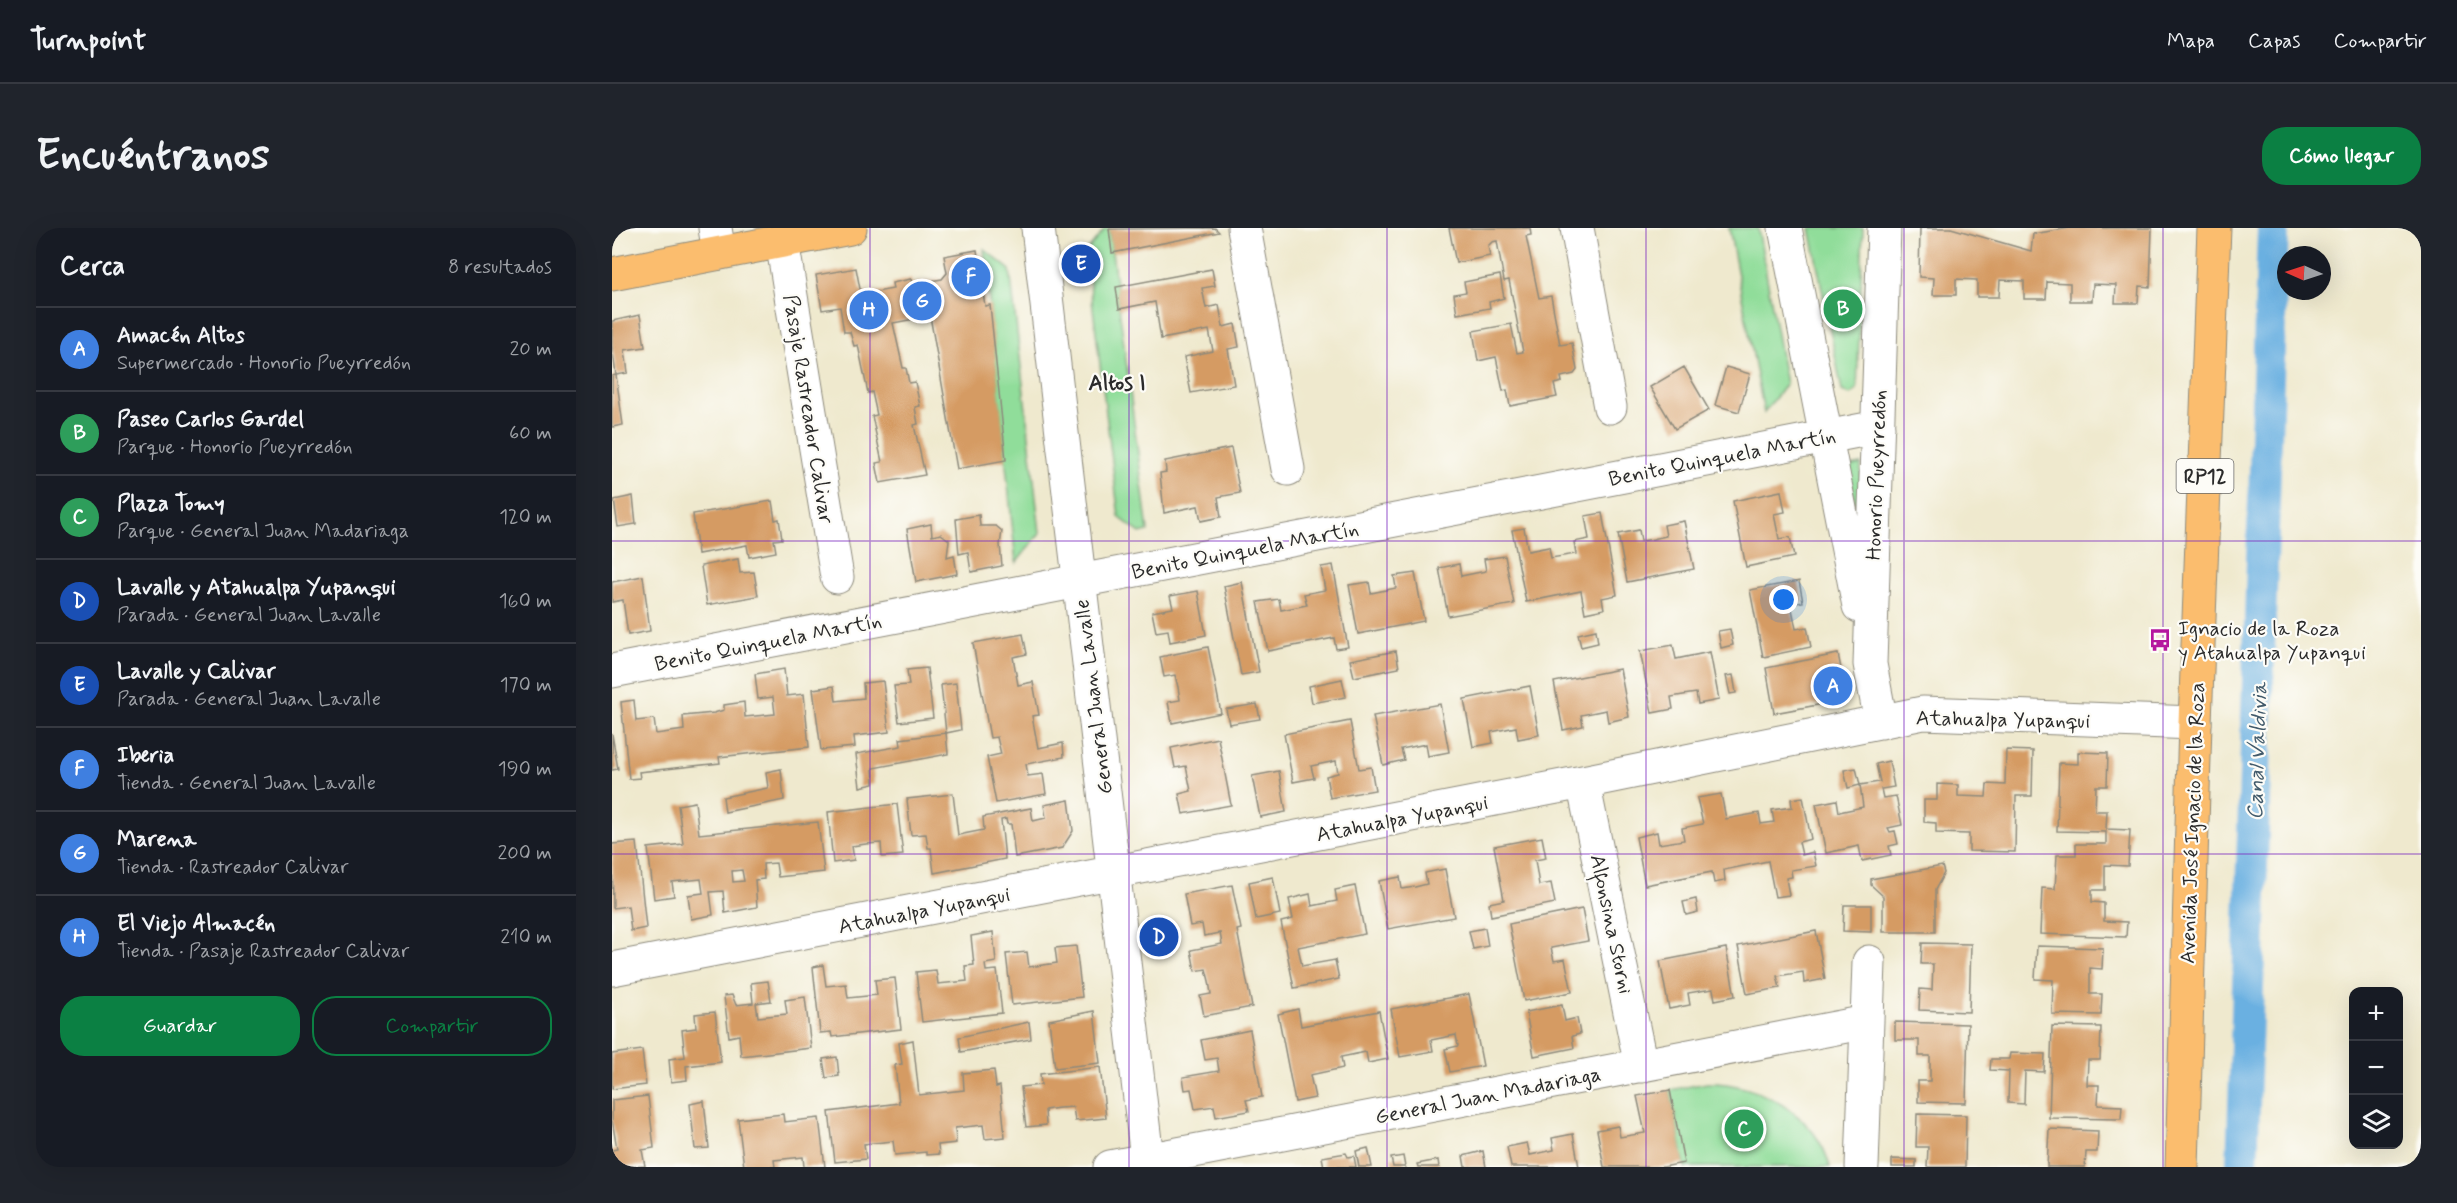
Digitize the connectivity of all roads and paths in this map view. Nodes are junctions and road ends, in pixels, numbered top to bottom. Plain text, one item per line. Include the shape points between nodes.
1 (849, 228) edge
2 (1038, 228) edge
3 (1244, 228) edge
4 (1576, 228) edge
5 (1785, 228) edge
6 (1884, 228) edge
7 (2214, 228) edge
8 (717, 240) edge
9 (782, 241) junction
10 (612, 274) edge
11 (1610, 407) dead end
12 (1878, 427) junction
13 (1826, 437) junction
14 (1288, 470) dead end
15 (837, 577) dead end
16 (1080, 582) junction
17 (1870, 664) junction
18 (612, 671) edge
19 (1881, 722) junction
20 (2195, 723) junction
21 (1583, 783) junction
22 (1114, 874) junction
23 (1869, 962) dead end
24 (612, 969) edge
25 (1867, 1022) junction
26 (1641, 1066) junction
27 (1147, 1163) edge
28 (1110, 1167) edge
29 (1862, 1167) edge
30 (2182, 1167) edge

1 - 9 main road
2 - 16 street, General Juan Lavalle
3 - 14 street
4 - 11 street
5 - 13 street
6 - 12 street, Honorio Pueyrredón
7 - 20 main road, Avenida José Ignacio de la Roza / RP12
8 - 9 main road
8 - 10 main road
9 - 15 street, Pasaje Rastreador Calivar
12 - 13 street, Benito Quinquela Martín
12 - 17 street, Honorio Pueyrredón
13 - 16 street, Benito Quinquela Martín
13 - 17 street
16 - 18 street, Benito Quinquela Martín
16 - 22 street, General Juan Lavalle
17 - 19 street, Honorio Pueyrredón
19 - 20 street, Atahualpa Yupanqui via 1923,713
19 - 21 street, Atahualpa Yupanqui
20 - 30 main road, Avenida José Ignacio de la Roza / RP12
21 - 22 street, Atahualpa Yupanqui
21 - 26 street, Alfonsina Storni
22 - 24 street, Atahualpa Yupanqui
22 - 27 street, General Juan Lavalle
23 - 25 street
25 - 26 street, General Juan Madariaga
25 - 29 street
26 - 27 street, General Juan Madariaga
27 - 28 street, General Juan Madariaga

